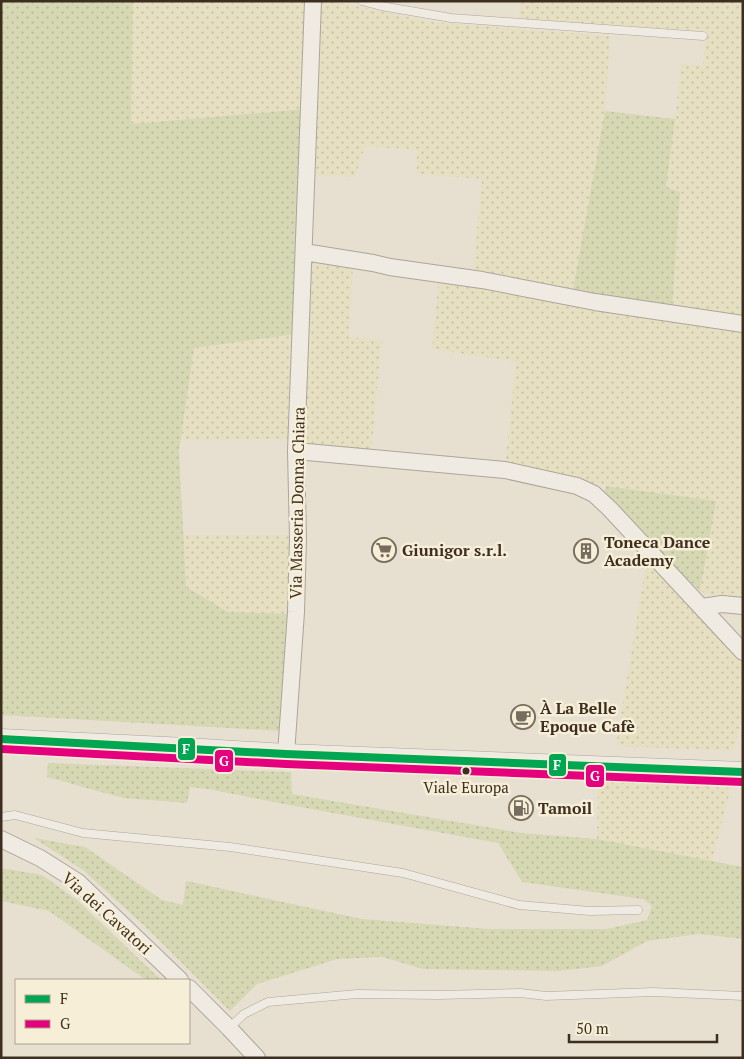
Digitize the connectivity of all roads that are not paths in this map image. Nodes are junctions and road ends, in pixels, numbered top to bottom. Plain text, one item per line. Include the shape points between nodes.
1 (313, 1) edge
2 (362, 1) edge
3 (703, 36) dead end
4 (304, 252) junction
5 (743, 324) edge
6 (296, 452) junction
7 (743, 606) edge
8 (702, 607) junction
9 (743, 652) edge
10 (1, 740) edge
11 (286, 754) junction
12 (743, 772) edge
13 (1, 817) edge
14 (1, 839) edge
15 (638, 910) dead end
16 (179, 979) edge
17 (190, 989) edge
18 (743, 996) edge
19 (230, 1028) junction
20 (257, 1058) edge

1 - 4 street, Via Masseria Donna Chiara
2 - 3 lane via 451,18
4 - 5 street
4 - 6 street, Via Masseria Donna Chiara
6 - 8 street via 505,470 577,486 594,494 610,509
6 - 11 street, Via Masseria Donna Chiara via 296,612
7 - 8 street via 722,604
8 - 9 street
10 - 11 street
11 - 12 street
13 - 15 lane via 15,815 84,832 230,847 403,873 519,905 590,911
14 - 16 street, Via dei Cavatori via 78,882
17 - 19 street
18 - 19 lane via 653,992 546,996 520,993 358,994 268,1002 244,1014
19 - 20 street

